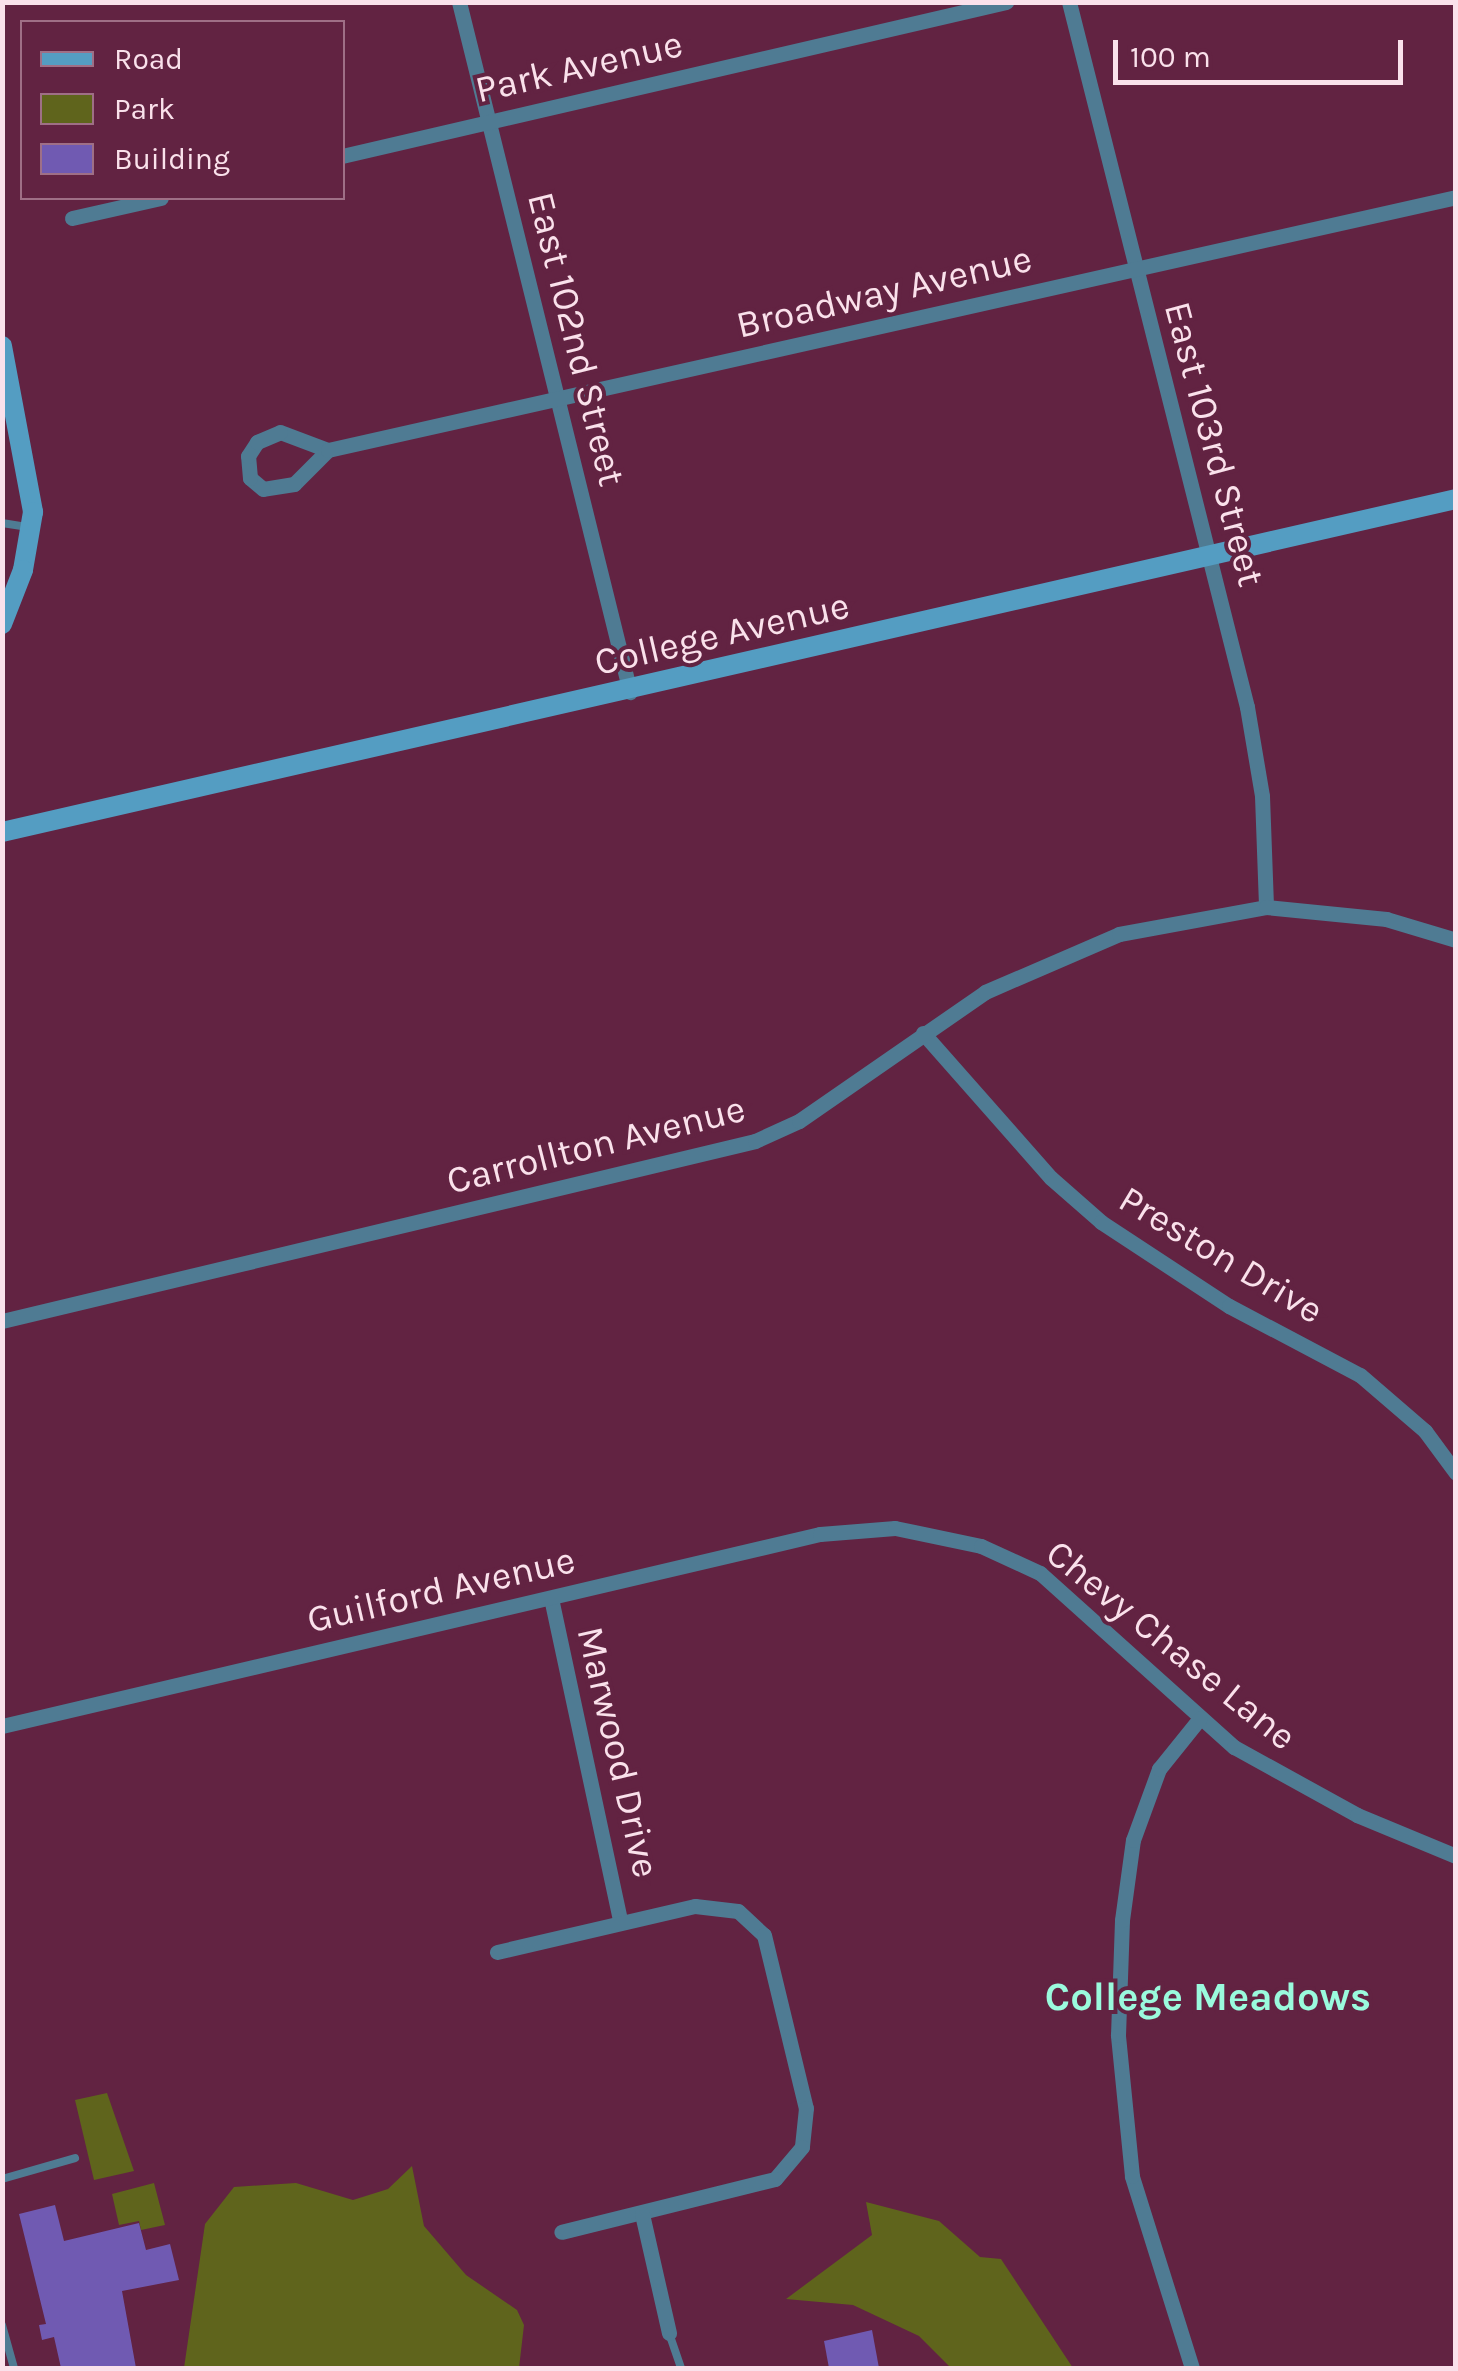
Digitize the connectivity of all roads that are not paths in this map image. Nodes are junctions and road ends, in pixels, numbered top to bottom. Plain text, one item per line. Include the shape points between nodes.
1 (459, 2) edge
2 (1006, 2) edge
3 (1069, 2) edge
4 (488, 122) junction
5 (345, 155) edge
6 (1456, 198) edge
7 (152, 200) edge
8 (72, 218) dead end
9 (1134, 270) junction
10 (2, 346) edge
11 (558, 398) junction
12 (328, 450) junction
13 (1456, 499) edge
14 (2, 522) edge
15 (32, 528) junction
16 (1209, 556) junction
17 (2, 624) edge
18 (630, 692) junction
19 (2, 832) edge
20 (1266, 907) junction
21 (1456, 940) edge
22 (923, 1033) junction
23 (2, 1321) edge
24 (1456, 1473) edge
25 (895, 1528) joint
26 (550, 1598) junction
27 (1200, 1718) junction
28 (2, 1726) edge
29 (1456, 1856) edge
30 (620, 1921) junction
31 (497, 1952) dead end
32 (75, 2158) dead end
33 (2, 2179) edge
34 (642, 2214) junction
35 (561, 2232) dead end
36 (2, 2325) edge
37 (669, 2333) joint
38 (14, 2368) edge
39 (681, 2368) edge
40 (1192, 2368) edge

1 - 4 street, East 102nd Street
2 - 4 street, Park Avenue
3 - 9 street, East 103rd Street
4 - 5 street, Park Avenue
4 - 11 street, East 102nd Street
6 - 9 street, Broadway Avenue
7 - 8 street
9 - 11 street, Broadway Avenue
9 - 16 street, East 103rd Street
10 - 15 main road via 30,473
11 - 12 street, Broadway Avenue
11 - 18 street, East 102nd Street
12 - 12 street, Broadway Avenue via 272,433 256,442 246,467 264,488 284,489
13 - 16 main road, College Avenue
14 - 15 lane
15 - 17 main road
16 - 18 main road, College Avenue
16 - 20 street, East 103rd Street via 1256,759
18 - 19 main road, College Avenue
20 - 21 street, Carrollton Avenue via 1386,919
20 - 22 street, Carrollton Avenue via 1181,918 1064,954 985,992
22 - 23 street, Carrollton Avenue via 798,1121 755,1141
22 - 24 street, Preston Drive via 1051,1178 1101,1222 1229,1306 1360,1376 1425,1430
25 - 26 street, Guilford Avenue via 820,1534
25 - 27 street, Chevy Chase Lane via 966,1541 1040,1572 1086,1607
26 - 28 street, Guilford Avenue
26 - 30 street, Marwood Drive
27 - 29 street, Chevy Chase Lane via 1285,1780
27 - 40 street via 1159,1769 1132,1840 1118,2035 1132,2176
30 - 31 street
30 - 34 street via 712,1904 746,1916 764,1935 806,2108 796,2158 759,2185
32 - 33 lane
34 - 35 street
34 - 37 street
36 - 38 lane
37 - 39 lane

